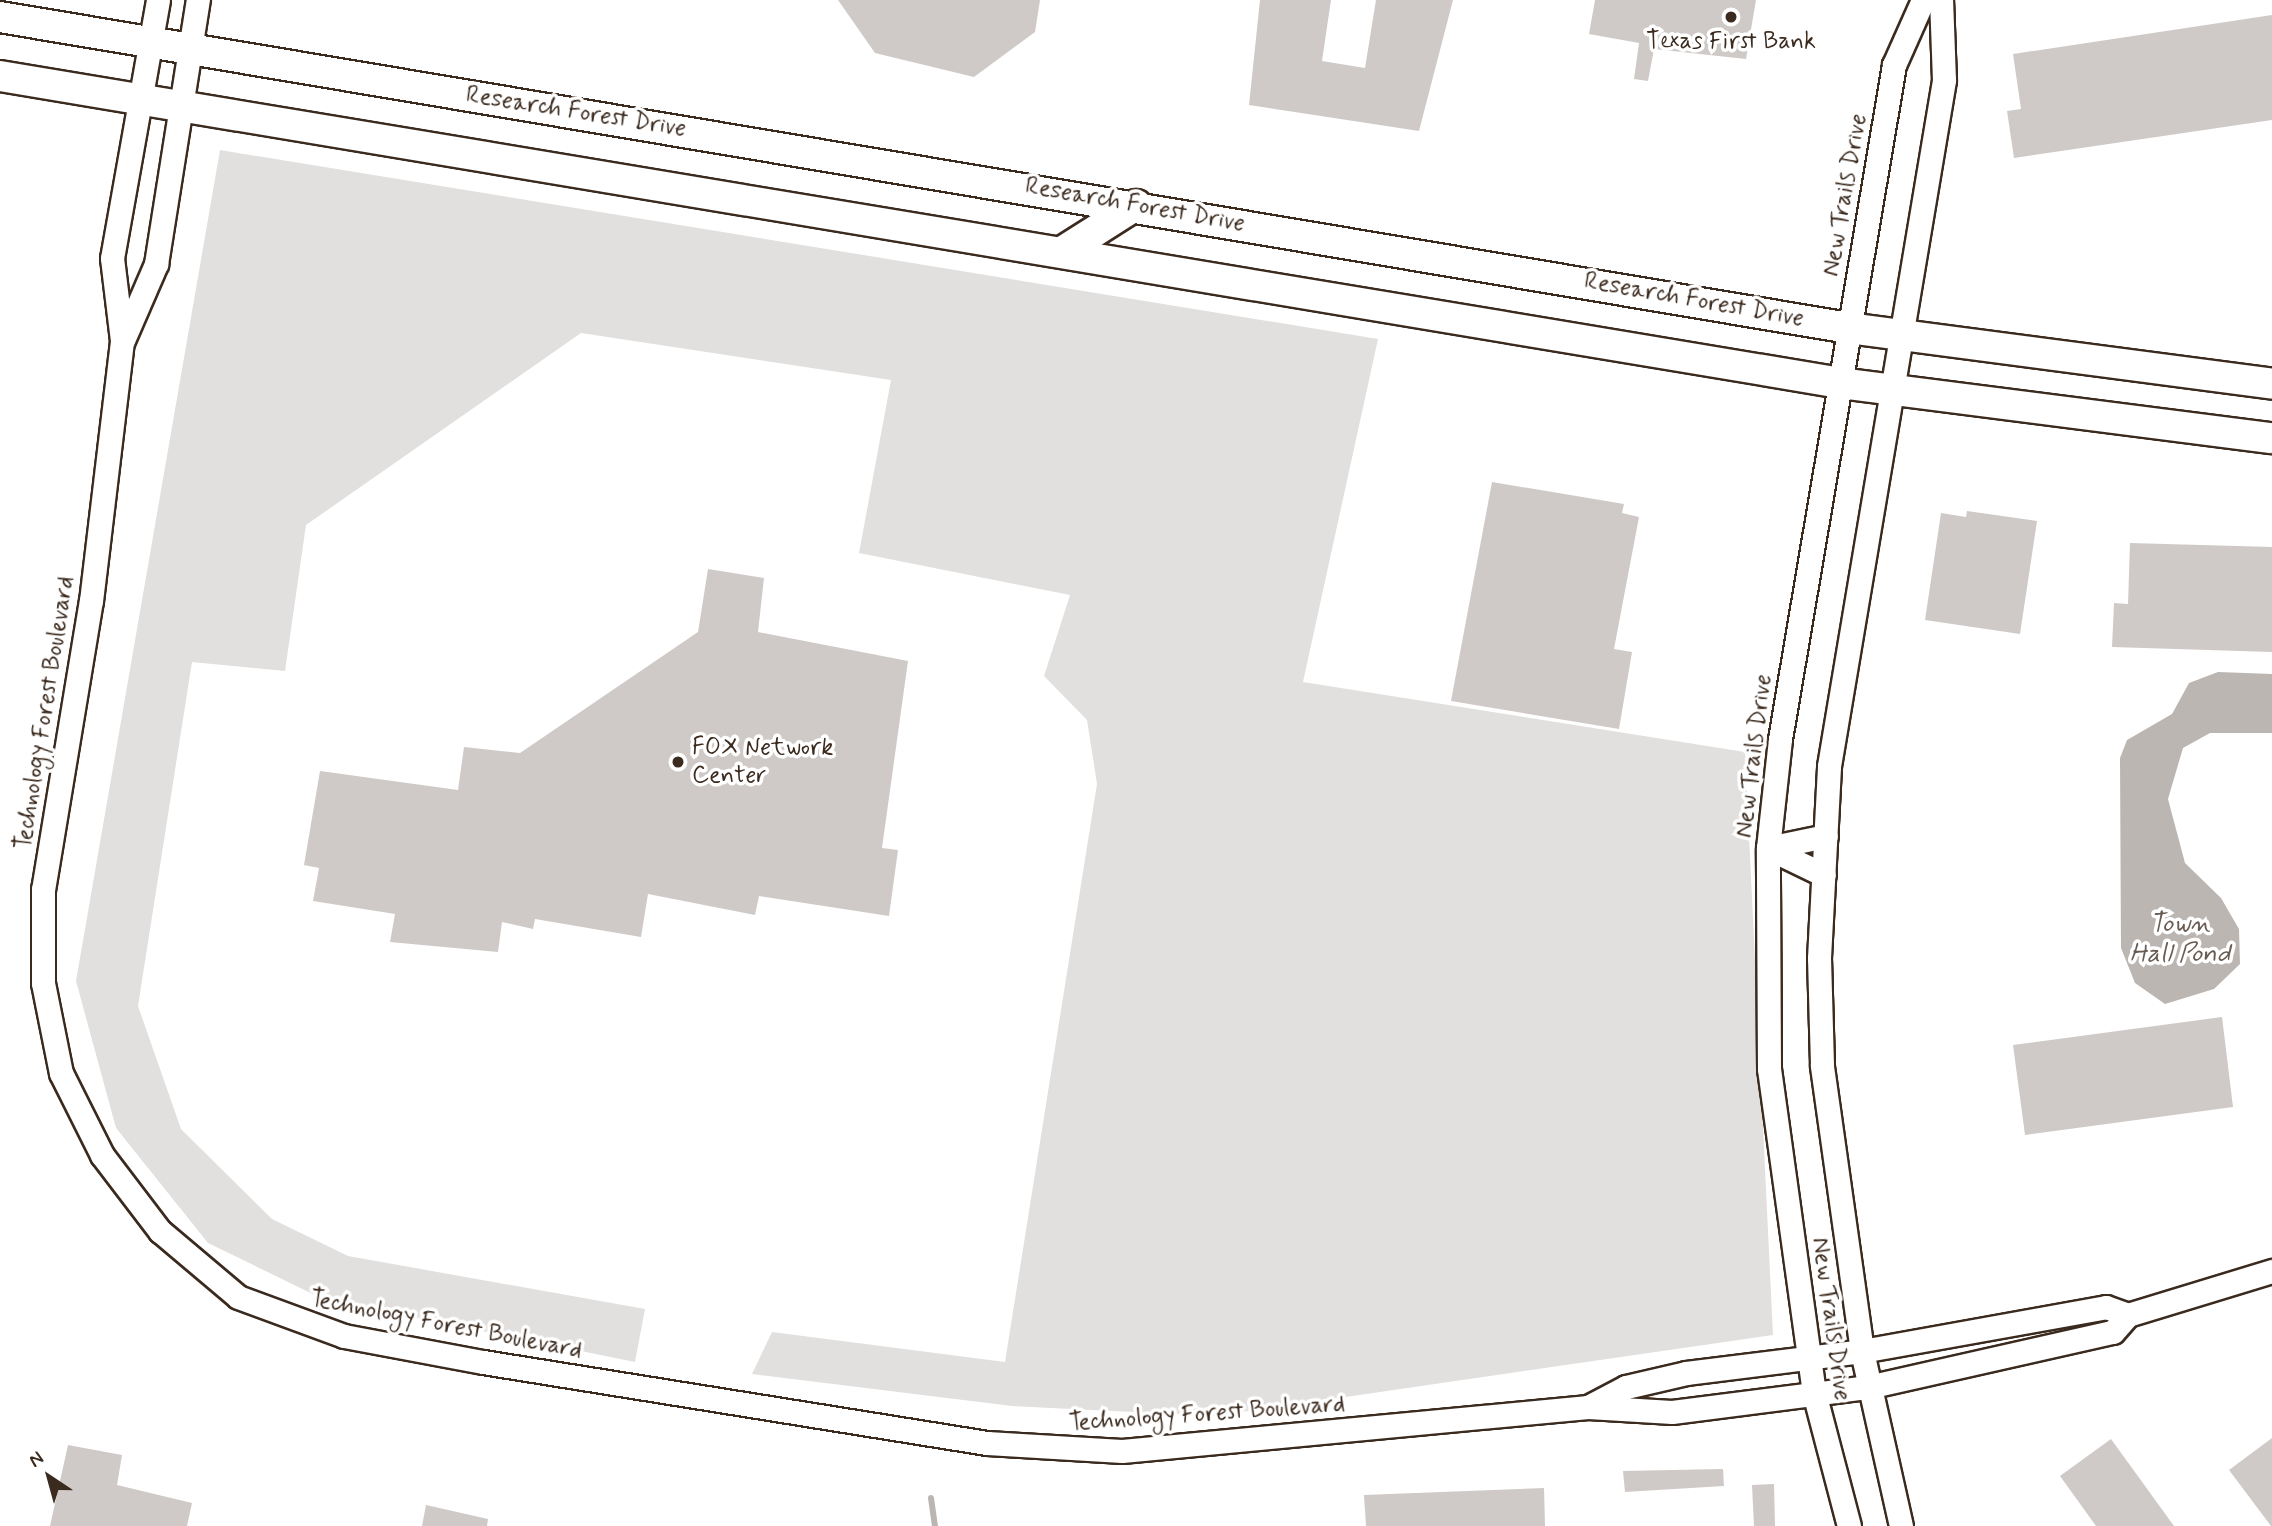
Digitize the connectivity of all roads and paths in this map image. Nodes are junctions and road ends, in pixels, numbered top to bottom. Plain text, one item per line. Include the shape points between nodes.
1 (158, 0) edge
2 (198, 0) edge
3 (1923, 0) edge
4 (1941, 0) edge
5 (0, 17) edge
6 (190, 48) junction
7 (149, 56) junction
8 (0, 76) edge
9 (182, 92) junction
10 (141, 99) junction
11 (1136, 205) junction
12 (1062, 252) junction
13 (1849, 328) junction
14 (1901, 335) junction
15 (122, 341) junction
16 (1840, 383) junction
17 (2272, 384) edge
18 (1892, 389) junction
19 (2272, 438) edge
20 (1826, 836) junction
21 (1768, 848) junction
22 (1824, 875) junction
23 (2272, 1271) edge
24 (2127, 1315) junction
25 (1863, 1351) junction
26 (1809, 1357) junction
27 (1868, 1387) junction
28 (1814, 1393) junction
29 (1588, 1407) junction
30 (1849, 1526) edge
31 (1901, 1526) edge

1 - 7 street, Technology Forest Boulevard
2 - 6 street, Technology Forest Boulevard
3 - 13 street, New Trails Drive via 1894,65
4 - 14 street, New Trails Drive via 1944,80
5 - 7 main road, Research Forest Drive
6 - 7 main road, Research Forest Drive
6 - 9 street, Technology Forest Boulevard
6 - 11 main road, Research Forest Drive
7 - 10 street, Technology Forest Boulevard
8 - 10 main road
9 - 10 main road
9 - 12 main road
9 - 15 street, Technology Forest Boulevard via 156,264
10 - 15 street, Technology Forest Boulevard via 113,258
11 - 12 main road
11 - 13 main road, Research Forest Drive
12 - 16 main road
13 - 14 main road, Research Forest Drive
13 - 16 street, New Trails Drive
14 - 17 main road, Research Forest Drive
14 - 18 street, New Trails Drive
15 - 29 street, Technology Forest Boulevard via 91,600 43,889 43,983 61,1073 102,1155 160,1231 238,1297 290,1321 361,1340 1049,1450 1242,1442
16 - 18 main road
16 - 21 street, New Trails Drive via 1778,750
18 - 19 main road
18 - 20 street, New Trails Drive via 1829,766
20 - 21 street
20 - 22 street, New Trails Drive
21 - 22 street
21 - 26 street, New Trails Drive via 1769,1069
22 - 25 street, New Trails Drive via 1822,1065
23 - 24 street, Technology Forest Boulevard
24 - 25 street, Technology Forest Boulevard via 2106,1307
24 - 27 street, Technology Forest Boulevard via 2113,1332
25 - 26 street, Technology Forest Boulevard
25 - 27 street, New Trails Drive
26 - 28 street, New Trails Drive
26 - 29 street, Technology Forest Boulevard via 1686,1373 1626,1387
27 - 28 street, Technology Forest Boulevard
27 - 31 street, New Trails Drive
28 - 29 street, Technology Forest Boulevard via 1658,1413
28 - 30 street, New Trails Drive

